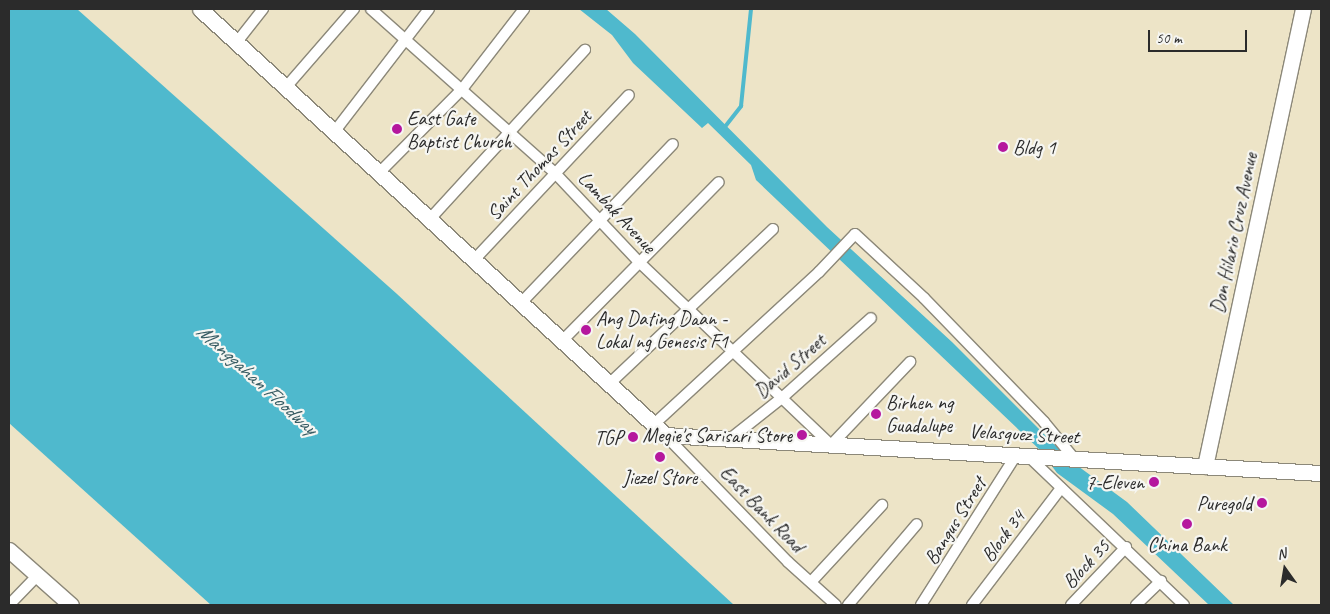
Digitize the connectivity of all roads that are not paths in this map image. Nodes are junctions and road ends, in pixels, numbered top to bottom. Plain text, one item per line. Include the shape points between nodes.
1 (200, 9) edge
2 (264, 9) edge
3 (354, 9) edge
4 (371, 9) edge
5 (429, 9) edge
6 (524, 9) edge
7 (1303, 9) edge
8 (406, 41) junction
9 (237, 42) junction
10 (584, 50) dead end
11 (287, 86) junction
12 (462, 88) junction
13 (629, 95) dead end
14 (334, 131) junction
15 (511, 131) junction
16 (673, 144) dead end
17 (380, 173) junction
18 (555, 173) junction
19 (719, 182) dead end
20 (600, 218) junction
21 (429, 220) junction
22 (772, 229) dead end
23 (474, 260) junction
24 (639, 262) junction
25 (520, 304) junction
26 (689, 307) junction
27 (871, 318) dead end
28 (562, 341) junction
29 (734, 351) junction
30 (910, 362) dead end
31 (608, 385) junction
32 (783, 397) junction
33 (652, 426) junction
34 (665, 435) junction
35 (730, 439) junction
36 (831, 445) junction
37 (1022, 454) junction
38 (1073, 457) junction
39 (1205, 466) junction
40 (1321, 473) edge
41 (1062, 488) junction
42 (882, 505) dead end
43 (917, 524) dead end
44 (1126, 547) junction
45 (9, 550) edge
46 (38, 575) junction
47 (1161, 581) junction
48 (811, 582) junction
49 (9, 605) edge
50 (70, 605) edge
51 (836, 605) edge
52 (848, 605) edge
53 (921, 605) edge
54 (972, 605) edge
55 (1071, 605) edge
56 (1136, 605) edge
57 (1184, 605) edge

1 - 9 main road
2 - 9 street
3 - 11 street
4 - 8 street, Lambak Avenue
5 - 8 street
6 - 12 street
7 - 39 main road, Don Hilario Cruz Avenue
8 - 12 street, Lambak Avenue
8 - 14 street
9 - 11 main road
10 - 15 street
11 - 14 main road
12 - 15 street, Lambak Avenue
12 - 17 street
13 - 18 street, Saint Thomas Street
14 - 17 main road
15 - 18 street, Lambak Avenue
15 - 21 street
16 - 20 street
17 - 21 main road
18 - 20 street, Lambak Avenue
18 - 23 street, Saint Thomas Street
19 - 24 street
20 - 24 street, Lambak Avenue
20 - 25 street
21 - 23 main road
22 - 26 street
23 - 25 main road
24 - 26 street, Lambak Avenue
24 - 28 street
25 - 28 main road
26 - 29 street, Lambak Avenue
26 - 31 street
27 - 32 street, David Street
28 - 31 main road
29 - 32 street, Lambak Avenue
29 - 33 street
29 - 38 street via 852,238 924,298 1044,422
30 - 36 street
31 - 33 main road
32 - 35 street, David Street
32 - 36 street, Lambak Avenue
33 - 34 main road
34 - 35 main road, Velasquez Street
34 - 48 street, East Bank Road
35 - 36 main road, Velasquez Street
36 - 37 main road, Velasquez Street
37 - 38 main road, Velasquez Street
37 - 41 street
37 - 53 street, Bangus Street
38 - 39 main road, Velasquez Street
39 - 40 main road, Velasquez Street
41 - 44 street
41 - 54 street, Block 34
42 - 48 street
43 - 52 street
44 - 47 street
44 - 55 street, Block 35
45 - 46 main road
46 - 49 street
46 - 50 main road
47 - 56 street
47 - 57 street
48 - 51 street, East Bank Road

